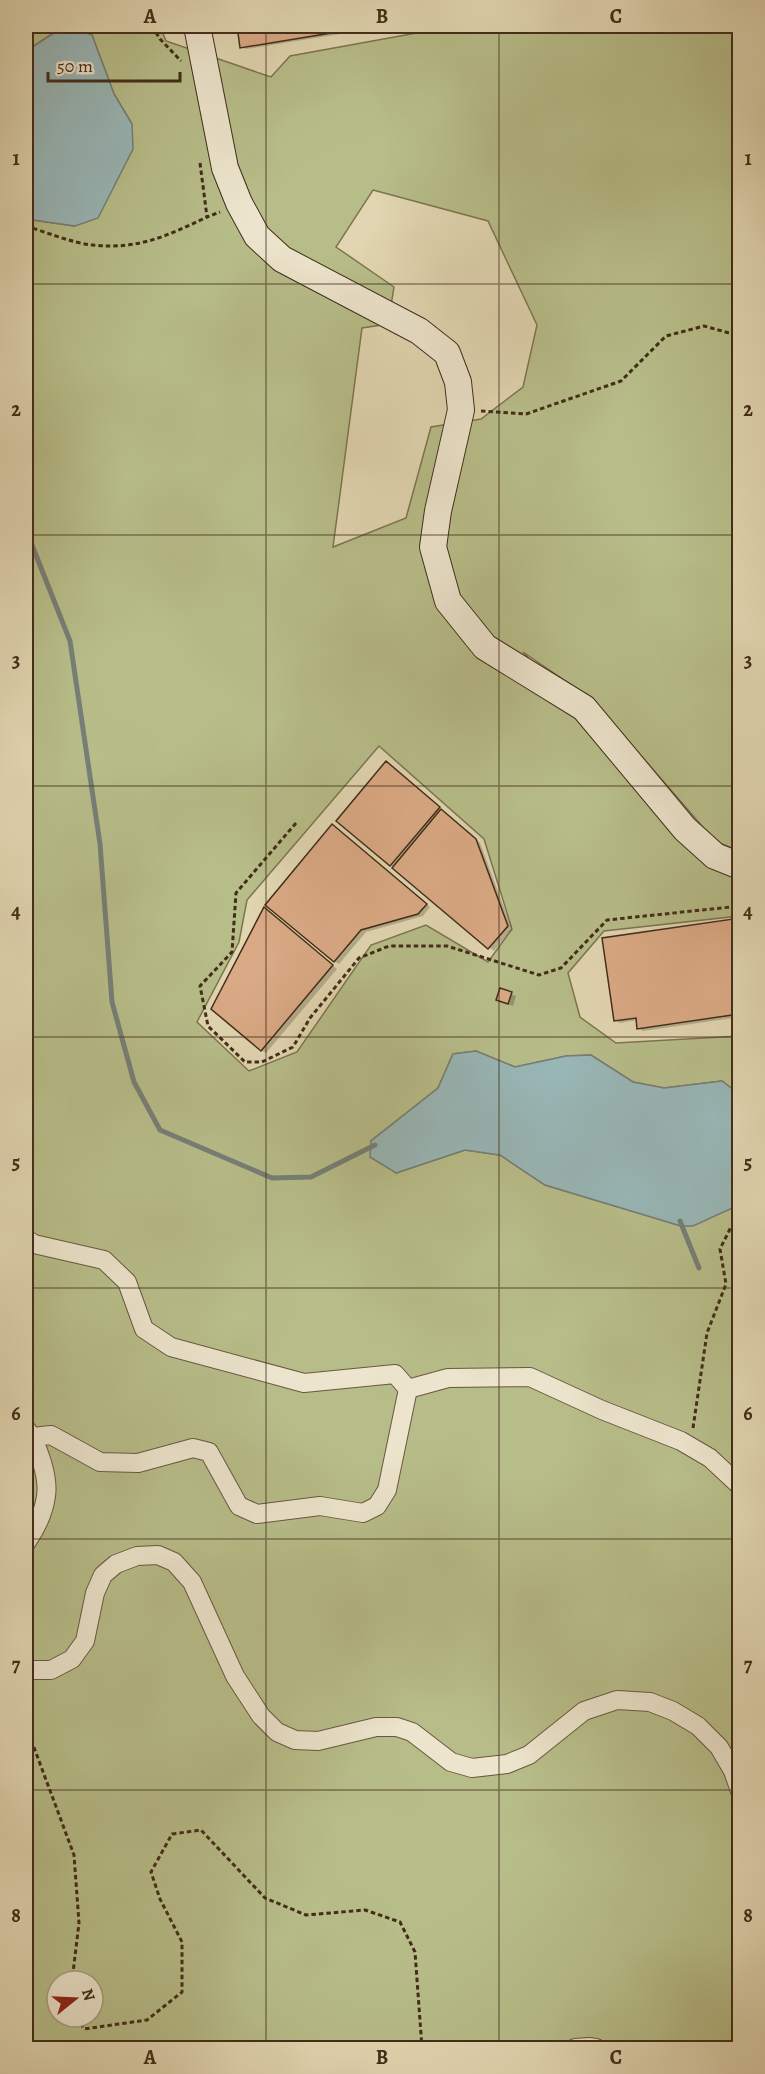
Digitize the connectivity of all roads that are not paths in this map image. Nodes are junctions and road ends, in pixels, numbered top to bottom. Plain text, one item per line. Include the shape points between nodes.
1 (197, 26) edge
2 (740, 866) edge
3 (26, 1239) edge
4 (408, 1389) junction
5 (29, 1433) edge
6 (740, 1486) edge
7 (26, 1543) edge
8 (26, 1670) edge
9 (740, 1791) edge
10 (575, 2049) edge
11 (596, 2049) edge

1 - 2 street via 225,168 257,236 282,260 419,331 447,353 458,382 461,410 434,548 448,601 485,647 584,708 685,829 715,856
3 - 4 street via 104,1260 127,1282 144,1329 171,1347 304,1383 395,1374
4 - 5 street via 387,1490 377,1506 363,1513 320,1506 257,1514 238,1506 209,1452 193,1448 138,1463 100,1462 51,1435
4 - 6 street via 448,1378 530,1377 681,1441 710,1458
5 - 7 street via 42,1462 46,1496 35,1530
8 - 9 street via 51,1670 72,1659 85,1641 103,1575 116,1564 137,1556 158,1555 174,1562 192,1582 236,1676 261,1716 276,1732 295,1740 318,1741 376,1727 397,1727 412,1732 451,1762 472,1768 507,1764 529,1755 584,1711 617,1700 650,1702 698,1726 719,1747
10 - 11 street

